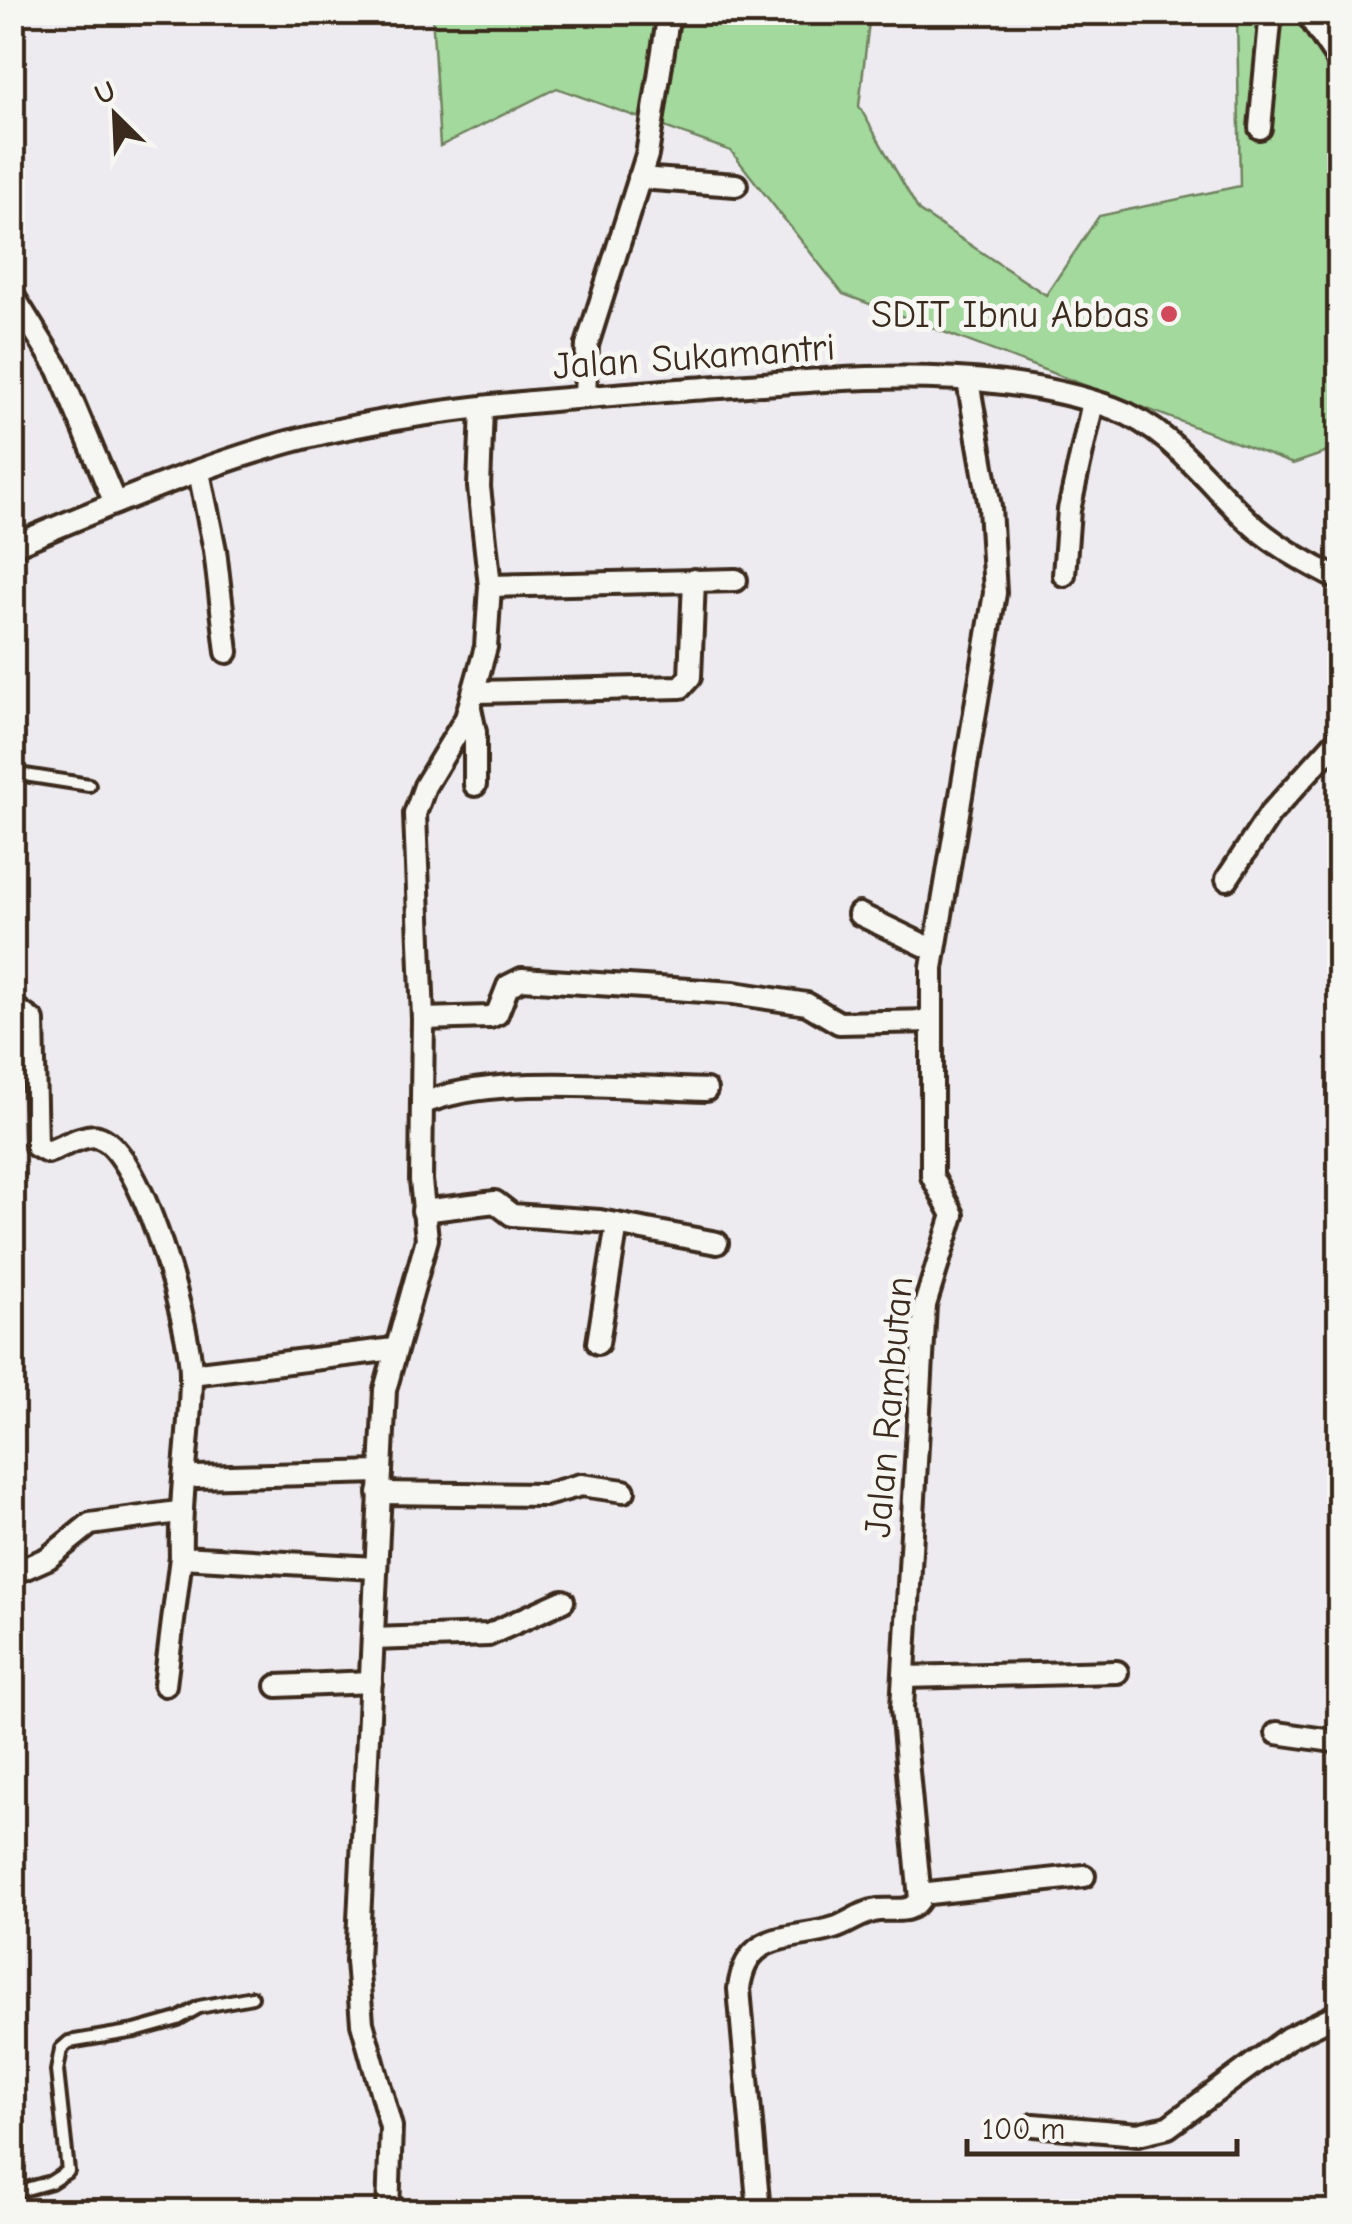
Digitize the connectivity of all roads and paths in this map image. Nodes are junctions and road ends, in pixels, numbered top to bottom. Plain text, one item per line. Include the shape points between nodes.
1 (669, 12) edge
2 (1271, 12) edge
3 (1306, 12) edge
4 (1340, 63) edge
5 (1260, 128) dead end
6 (639, 178) junction
7 (736, 185) dead end
8 (13, 295) edge
9 (968, 381) junction
10 (585, 396) junction
11 (1093, 402) junction
12 (482, 408) junction
13 (199, 472) junction
14 (115, 503) junction
15 (12, 546) edge
16 (1064, 575) dead end
17 (694, 580) junction
18 (736, 580) dead end
19 (1340, 580) edge
20 (490, 586) junction
21 (227, 652) dead end
22 (473, 700) junction
23 (1340, 737) edge
24 (12, 774) edge
25 (89, 785) dead end
26 (475, 785) dead end
27 (1227, 880) dead end
28 (859, 914) dead end
29 (934, 950) junction
30 (12, 1006) edge
31 (423, 1019) junction
32 (931, 1021) junction
33 (706, 1090) dead end
34 (422, 1104) junction
35 (22, 1110) edge
36 (422, 1211) junction
37 (617, 1224) junction
38 (717, 1243) dead end
39 (598, 1343) dead end
40 (394, 1349) junction
41 (191, 1374) junction
42 (196, 1477) dead end
43 (380, 1482) junction
44 (624, 1491) dead end
45 (178, 1512) junction
46 (181, 1557) junction
47 (375, 1568) junction
48 (12, 1574) edge
49 (563, 1601) dead end
50 (373, 1639) junction
51 (1116, 1672) dead end
52 (904, 1676) junction
53 (371, 1682) junction
54 (166, 1685) dead end
55 (278, 1686) dead end
56 (1277, 1733) dead end
57 (1340, 1742) edge
58 (1084, 1876) dead end
59 (920, 1894) junction
60 (252, 1996) dead end
61 (1340, 2013) edge
62 (1034, 2125) dead end
63 (12, 2193) edge
64 (388, 2212) edge
65 (758, 2212) edge

1 - 6 street
2 - 5 street
3 - 4 street
6 - 7 street
6 - 10 street via 588,345
8 - 14 street via 59,370
9 - 10 street, Jalan Sukamantri via 817,380
9 - 11 street, Jalan Sukamantri via 1043,388
9 - 29 street, Jalan Rambutan via 990,508 995,593
10 - 12 street, Jalan Sukamantri
11 - 16 street via 1069,510
11 - 19 street, Jalan Sukamantri via 1160,432 1257,529
12 - 13 street, Jalan Sukamantri via 347,428
12 - 20 street via 479,487
13 - 14 street, Jalan Sukamantri
13 - 21 street
14 - 15 street, Jalan Sukamantri
17 - 18 street
17 - 20 street
17 - 22 street via 690,676 681,687
20 - 22 street via 486,647
22 - 26 street
22 - 31 street via 416,814
23 - 27 street via 1270,814
24 - 25 lane
28 - 29 street
29 - 32 street, Jalan Rambutan
30 - 35 street via 33,1021
31 - 32 street via 490,1018 508,986 522,979 734,993 807,1004 839,1024
31 - 34 street
32 - 52 street, Jalan Rambutan via 932,1176 953,1214 924,1305
33 - 34 street via 452,1091
34 - 36 street
35 - 41 street via 38,1149 96,1136 133,1176 177,1292
36 - 37 street via 495,1202 512,1215
36 - 40 street via 425,1250
37 - 38 street
37 - 39 street
40 - 41 street
40 - 43 street
41 - 45 street
42 - 43 street
43 - 44 street via 545,1495 582,1485
43 - 47 street
45 - 46 street
45 - 48 street via 90,1524 48,1558
46 - 47 street
46 - 54 street
47 - 50 street
49 - 50 street via 488,1635
50 - 53 street
51 - 52 street
52 - 59 street, Jalan Rambutan via 903,1732
53 - 55 street
53 - 64 street via 358,1994 391,2126
56 - 57 street
58 - 59 street
59 - 65 street via 909,1910 868,1912 830,1929 787,1934 752,1956 739,1989
60 - 63 lane via 135,2031 69,2042 57,2071 68,2171
61 - 62 street via 1288,2038 1168,2127 1138,2134

